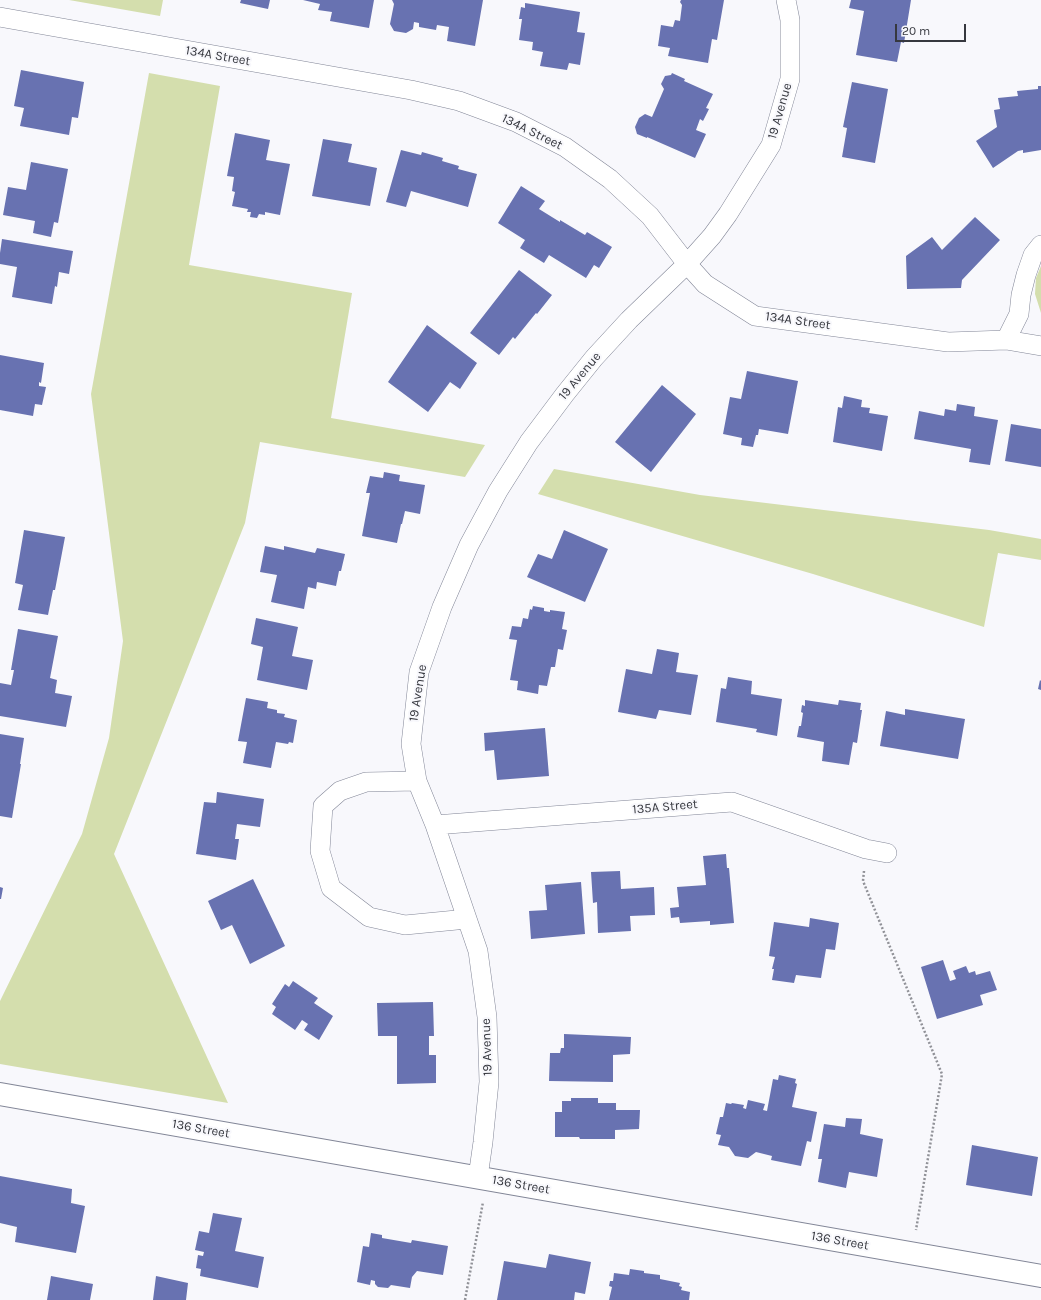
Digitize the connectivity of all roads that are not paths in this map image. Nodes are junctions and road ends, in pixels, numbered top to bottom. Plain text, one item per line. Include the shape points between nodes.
1 (786, 0) edge
2 (0, 17) edge
3 (1041, 245) edge
4 (687, 264) junction
5 (1006, 340) junction
6 (1041, 346) edge
7 (417, 781) junction
8 (435, 826) junction
9 (887, 853) dead end
10 (467, 919) junction
11 (0, 1094) edge
12 (478, 1177) junction
13 (1041, 1276) edge

1 - 4 street, 19 Avenue via 790,20 790,79 771,145 728,214
2 - 4 street, 134A Street via 412,90 459,101 516,122 564,147 610,179 650,216
3 - 5 street via 1033,255 1021,295 1019,314
4 - 5 street, 134A Street via 705,284 755,316 948,342
4 - 7 street, 19 Avenue via 629,320 564,394 521,454 469,545 442,607 419,672 411,744
5 - 6 street, 134A Street
7 - 8 street, 19 Avenue
7 - 10 street via 366,782 340,791 323,806 320,851 331,888 369,916 405,925
8 - 9 street, 135A Street via 732,802 866,849
8 - 10 street, 19 Avenue
10 - 12 street, 19 Avenue via 478,951 487,1018 489,1082
11 - 12 street, 136 Street
12 - 13 street, 136 Street

